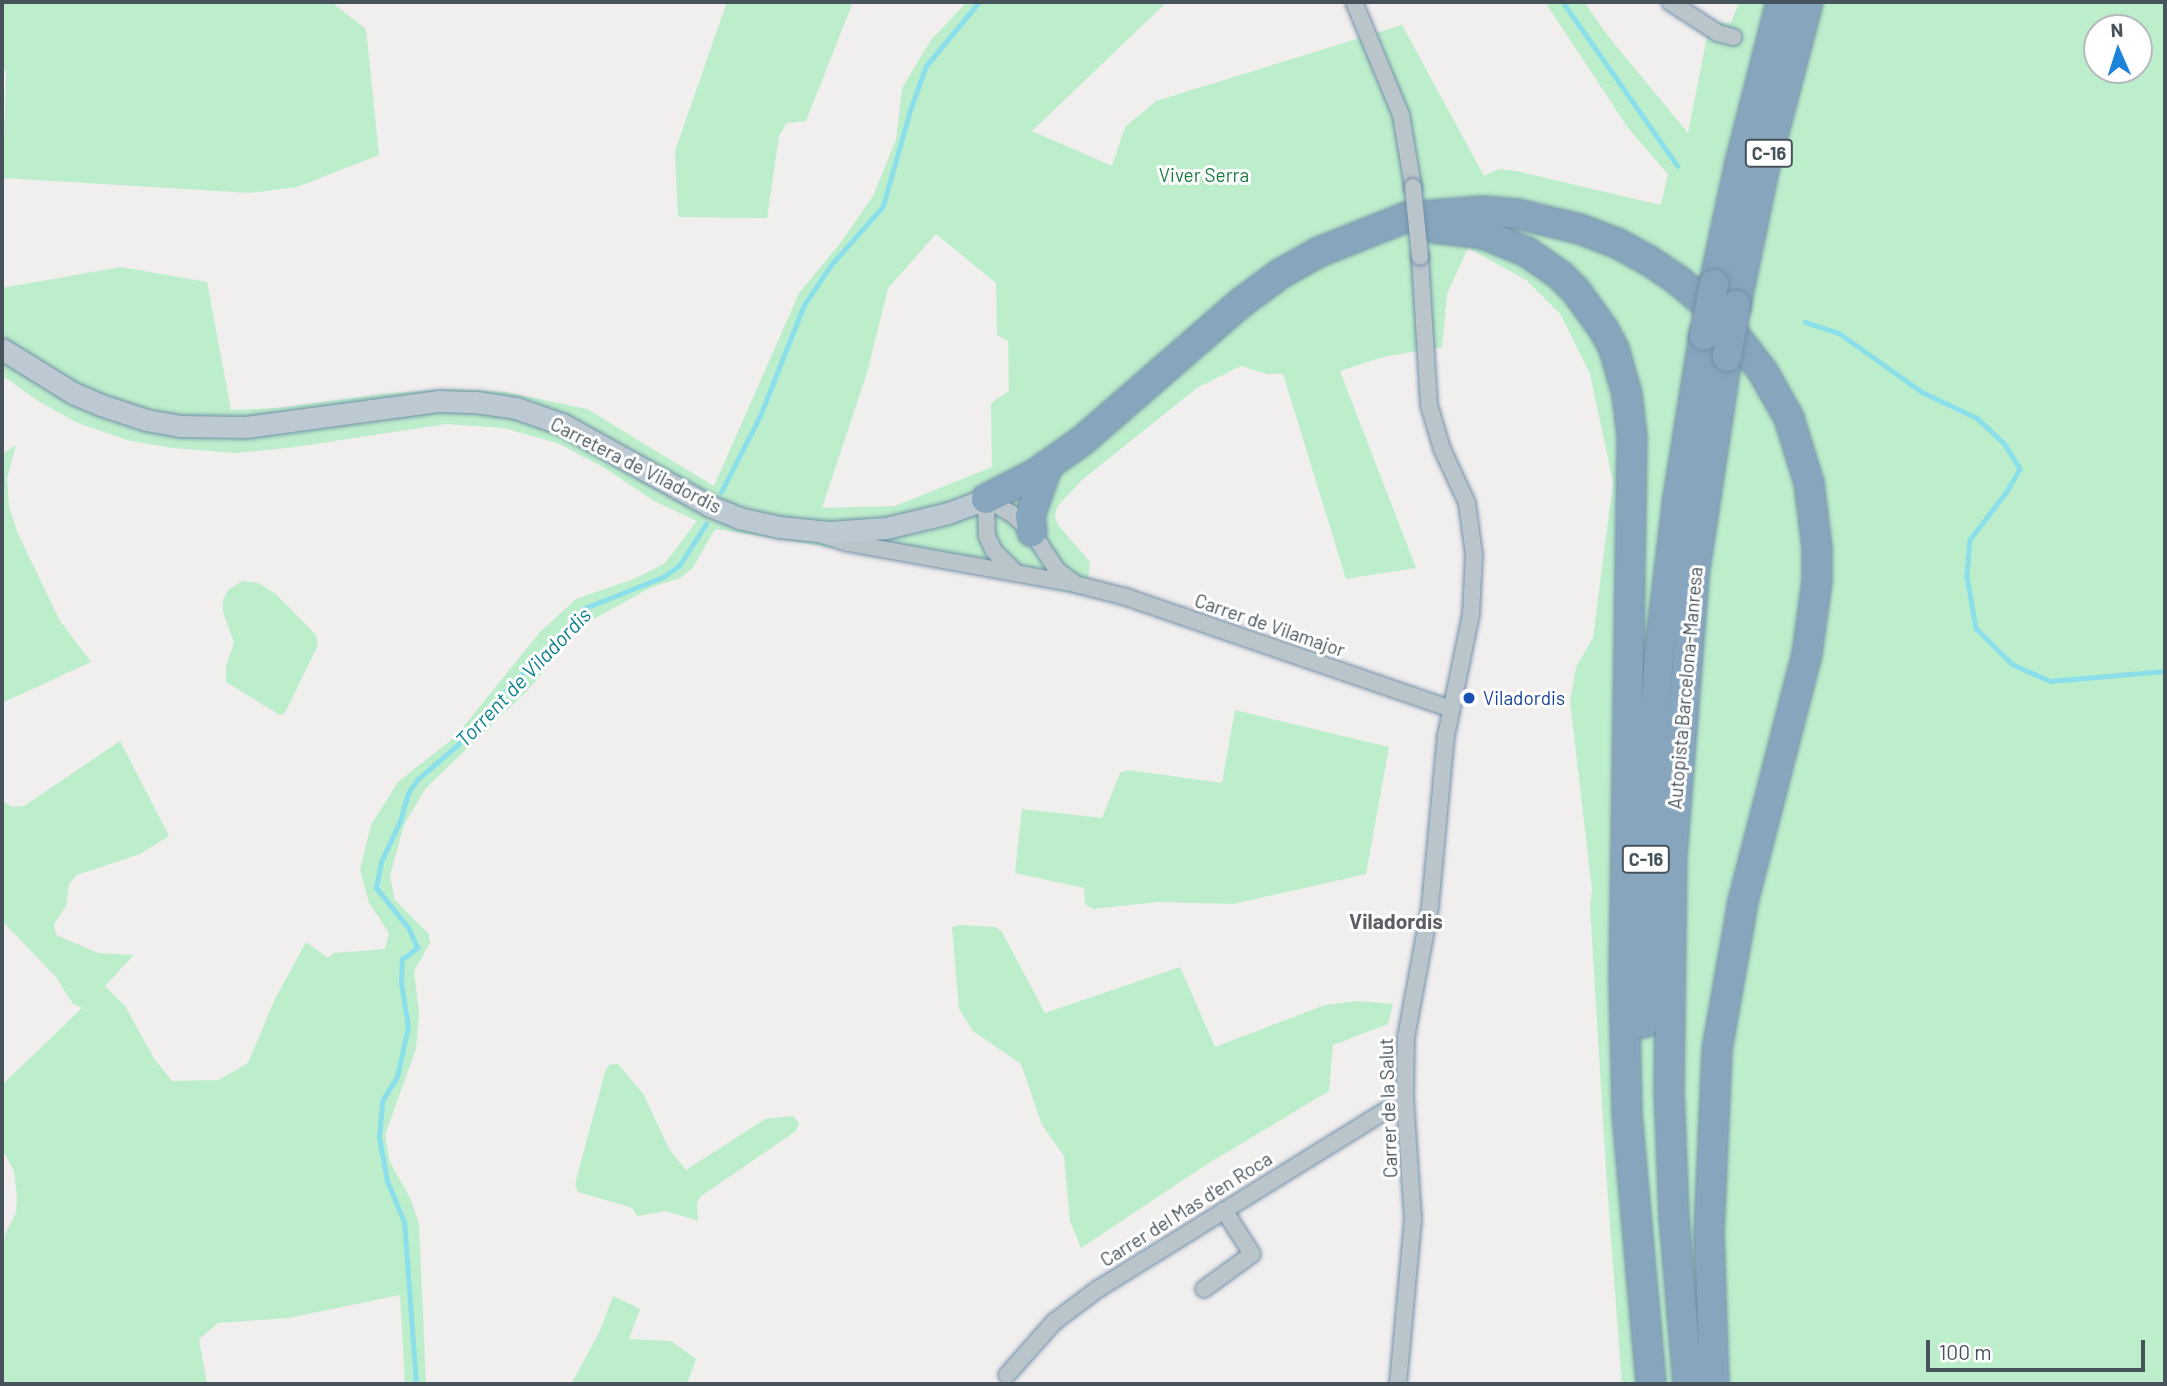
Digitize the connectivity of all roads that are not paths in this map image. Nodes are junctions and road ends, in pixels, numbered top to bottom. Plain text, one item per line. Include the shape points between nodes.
1 (1354, 2) edge
2 (1670, 2) edge
3 (1781, 2) edge
4 (1808, 2) edge
5 (1734, 37) dead end
6 (1375, 230) junction
7 (2, 349) edge
8 (1048, 466) junction
9 (986, 499) junction
10 (809, 530) junction
11 (1032, 532) junction
12 (1017, 573) junction
13 (1075, 584) junction
14 (1449, 708) junction
15 (1405, 1099) junction
16 (1224, 1210) junction
17 (1204, 1289) dead end
18 (1007, 1375) dead end
19 (1398, 1384) edge
20 (1651, 1384) edge
21 (1663, 1384) edge
22 (1689, 1384) edge
23 (1714, 1384) edge

1 - 14 street, Carrer de la Salut, bridge via 1401,115 1420,257 1429,405 1442,449 1467,503 1474,555 1471,614
2 - 5 street via 1718,33
3 - 21 highway, Autopista Barcelona-Manresa / C-16, bridge via 1740,163 1704,336 1677,504 1660,656 1646,857 1643,1091
4 - 22 highway, Autopista Barcelona-Manresa / C-16, bridge via 1764,170 1736,305 1694,575 1672,856 1669,1091 1674,1216
6 - 8 highway via 1319,252 1261,288
6 - 20 highway via 1456,229 1483,234 1527,252 1560,275 1593,312 1622,372 1632,437 1624,966 1627,1114
6 - 23 highway via 1407,217 1483,211 1550,220 1617,243 1679,281 1721,317 1778,396 1802,456 1817,548 1813,617 1743,902 1717,1050 1709,1232
7 - 10 street, Carretera de Viladordis via 73,393 132,416 179,426 246,427 439,401 516,408 562,424 720,510 757,523
8 - 9 highway
8 - 11 highway via 1030,516
9 - 10 street via 886,528
9 - 11 street
9 - 12 street via 987,536 994,551
10 - 12 street, Carretera de Viladordis via 848,543
11 - 13 street via 1057,570
12 - 13 street, Carretera de Viladordis
13 - 14 street, Carrer de Vilamajor via 1126,597
14 - 15 street, Carrer de la Salut via 1430,907 1406,1037
15 - 16 street, Carrer del Mas d'en Roca
15 - 19 street, Carrer de la Salut via 1413,1219
16 - 17 street via 1252,1254
16 - 18 street, Carrer del Mas d'en Roca via 1054,1322

